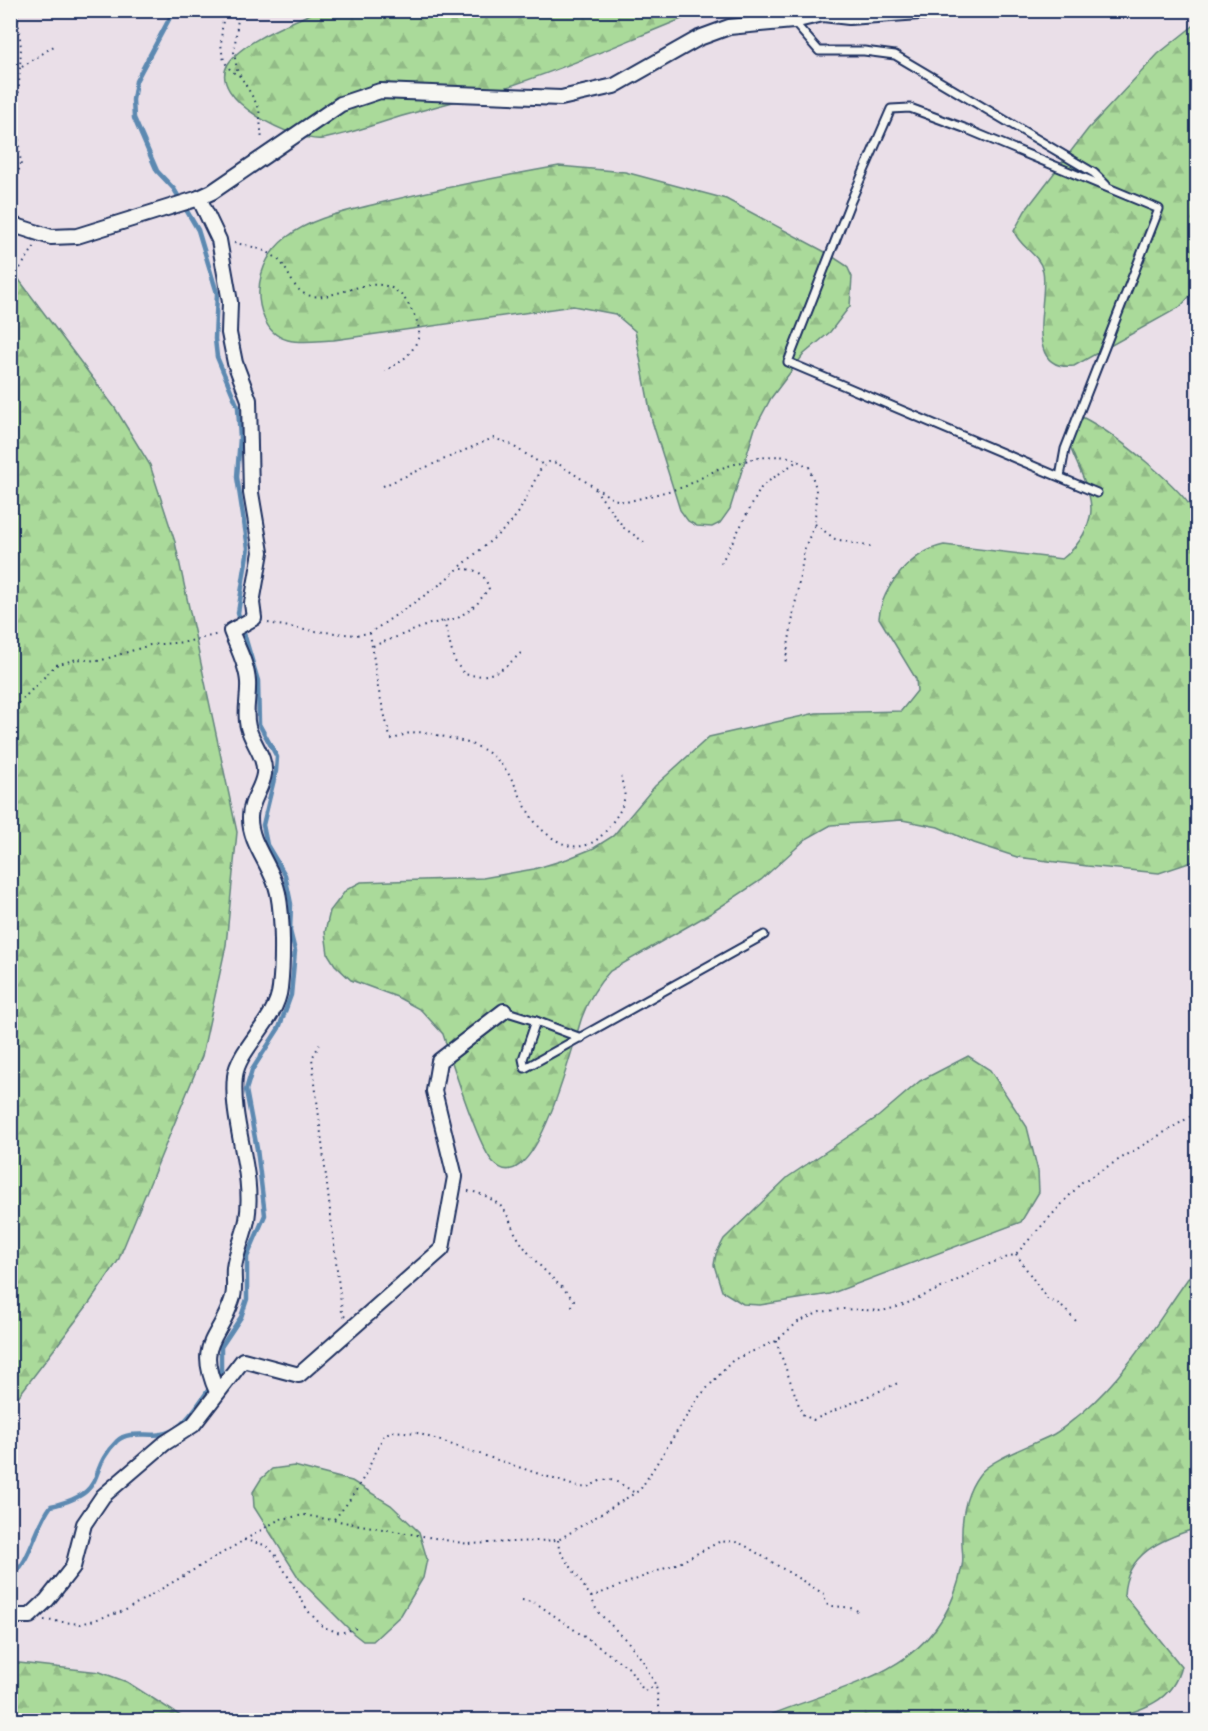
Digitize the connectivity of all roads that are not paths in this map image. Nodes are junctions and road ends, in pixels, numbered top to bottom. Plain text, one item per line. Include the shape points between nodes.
1 (948, 10) edge
2 (793, 21) junction
3 (1109, 189) junction
4 (199, 198) junction
5 (10, 224) edge
6 (1060, 477) junction
7 (1097, 493) dead end
8 (764, 935) dead end
9 (504, 1011) joint
10 (536, 1020) junction
11 (581, 1038) junction
12 (217, 1392) junction
13 (10, 1616) edge

1 - 2 street via 849,17 823,14
2 - 3 lane via 819,51 895,55 1094,173
2 - 4 street via 729,27 699,38 614,86 561,98 380,91 341,104
3 - 6 lane via 1159,209 1065,448
3 - 6 lane via 910,108 891,110 788,362
4 - 5 street via 77,236 45,235
4 - 12 street via 219,240 230,302 229,333 249,400 251,493 261,552 252,603 254,618 231,631 246,667 248,728 264,765 250,818 278,892 280,990 272,1012 235,1073 234,1094 249,1197 234,1268 233,1298 210,1342 208,1373
6 - 7 lane
8 - 11 lane
9 - 10 lane
9 - 12 street via 439,1061 434,1091 455,1178 442,1249 299,1375 243,1360
10 - 11 lane
10 - 11 lane via 523,1059 525,1068
12 - 13 street via 193,1425 165,1443 103,1496 84,1524 73,1567 47,1600 30,1616

